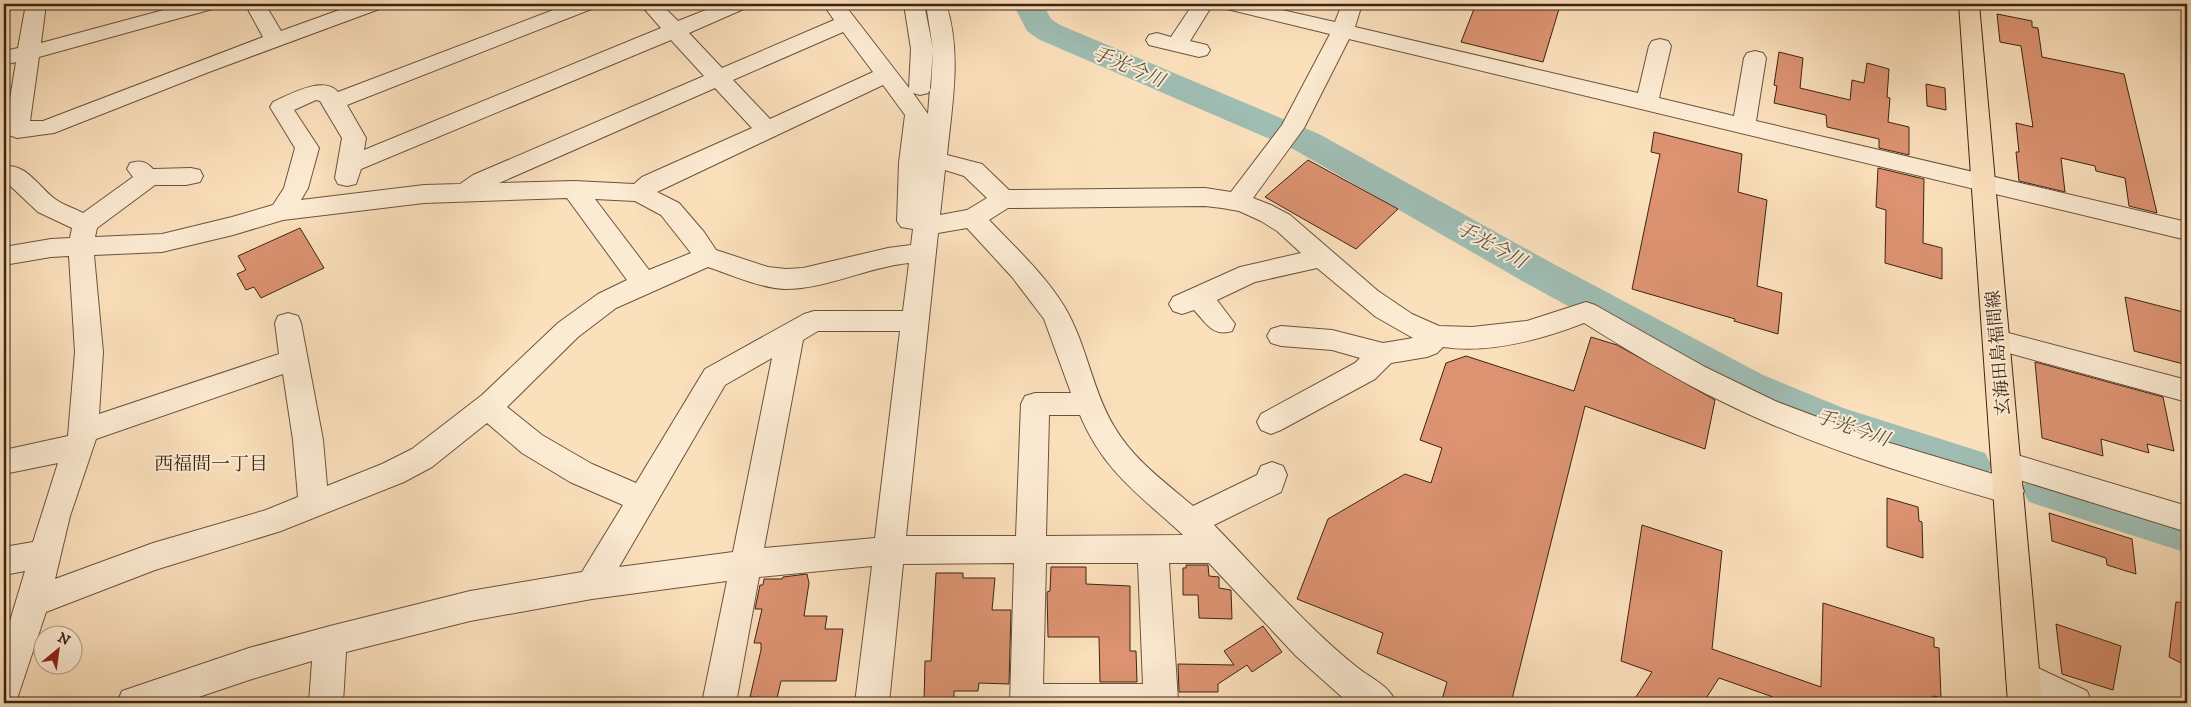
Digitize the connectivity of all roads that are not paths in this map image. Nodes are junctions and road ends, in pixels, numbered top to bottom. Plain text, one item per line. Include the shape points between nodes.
1 (36, 4) edge
2 (209, 4) edge
3 (255, 4) edge
4 (375, 4) edge
5 (587, 4) edge
6 (650, 4) edge
7 (739, 4) edge
8 (833, 4) edge
9 (914, 4) edge
10 (936, 4) edge
11 (952, 4) edge
12 (1203, 4) edge
13 (1230, 4) edge
14 (1352, 4) edge
15 (1969, 4) edge
16 (142, 13) edge
17 (847, 22) junction
18 (674, 30) junction
19 (1343, 30) junction
20 (276, 40) junction
21 (1660, 46) dead end
22 (1199, 50) dead end
23 (29, 53) junction
24 (4, 58) edge
25 (1755, 58) dead end
26 (719, 78) junction
27 (891, 81) junction
28 (936, 84) junction
29 (334, 102) junction
30 (1647, 102) junction
31 (939, 122) junction
32 (1744, 125) junction
33 (767, 130) junction
34 (934, 159) junction
35 (349, 165) junction
36 (11, 174) dead end
37 (191, 176) dead end
38 (1982, 182) junction
39 (574, 189) junction
40 (467, 192) junction
41 (639, 193) junction
42 (1003, 199) junction
43 (1238, 201) junction
44 (342, 204) junction
45 (282, 211) junction
46 (973, 218) junction
47 (926, 226) junction
48 (2187, 231) edge
49 (83, 235) junction
50 (915, 254) junction
51 (4, 256) edge
52 (708, 257) junction
53 (1323, 257) junction
54 (644, 283) junction
55 (915, 321) junction
56 (288, 323) dead end
57 (1222, 324) dead end
58 (790, 335) junction
59 (1281, 336) dead end
60 (1438, 336) junction
61 (1997, 340) junction
62 (1383, 354) junction
63 (293, 360) junction
64 (2187, 391) edge
65 (1090, 404) junction
66 (488, 407) junction
67 (1271, 422) dead end
68 (81, 438) junction
69 (4, 462) edge
70 (1272, 474) dead end
71 (2008, 477) junction
72 (641, 499) junction
73 (314, 506) junction
74 (2187, 519) edge
75 (1190, 522) junction
76 (1153, 549) junction
77 (1217, 549) junction
78 (890, 550) junction
79 (1030, 550) junction
80 (45, 553) junction
81 (4, 561) edge
82 (746, 564) junction
83 (592, 585) junction
84 (32, 602) junction
85 (330, 642) junction
86 (2024, 690) edge
87 (4, 691) edge
88 (1161, 702) edge
89 (134, 703) edge
90 (326, 703) edge
91 (719, 703) edge
92 (872, 703) edge
93 (1379, 703) edge
94 (2075, 703) edge

1 - 23 street
2 - 16 street
3 - 20 street
4 - 20 street
5 - 29 street
6 - 18 street
7 - 18 street
8 - 17 street
9 - 28 street via 922,49
10 - 28 street via 945,52
11 - 31 street via 962,52 954,110
12 - 22 street via 1167,43
13 - 19 street
14 - 19 street
15 - 38 main road, 玄海田島福間線
16 - 23 street
17 - 26 street
17 - 27 street
18 - 26 street
18 - 35 street
19 - 30 street
19 - 43 street via 1287,133
20 - 23 street via 46,128 17,130
21 - 30 street
23 - 24 street
25 - 32 street
26 - 33 street
26 - 40 street via 482,181
27 - 28 street
27 - 33 street
27 - 50 street via 917,114 911,163
28 - 31 street
29 - 35 street via 354,138
29 - 45 street via 327,94 314,93 281,107 307,148 296,188
30 - 32 street
31 - 34 street
32 - 38 street
33 - 41 street via 651,183
34 - 42 street via 973,170
34 - 47 street
35 - 44 street
36 - 49 street
37 - 49 street via 144,174
38 - 48 street
38 - 61 main road, 玄海田島福間線
39 - 40 street
39 - 41 street
39 - 54 street
40 - 44 street
41 - 52 street via 670,209
42 - 43 street via 1205,197
42 - 46 street
43 - 53 street via 1278,220
44 - 45 street
45 - 49 street via 162,243
46 - 47 street
46 - 65 street via 1038,291 1060,324
47 - 50 street
49 - 51 street via 52,248
49 - 68 street via 89,352
50 - 52 street via 817,276 784,279
50 - 55 street
52 - 54 street
53 - 57 street via 1249,274 1190,300
53 - 60 street via 1379,306
54 - 66 street via 607,301 568,330
55 - 58 street via 814,321
55 - 78 street
56 - 63 street
58 - 72 street via 715,377
58 - 82 street
59 - 62 street via 1332,340
60 - 62 street via 1427,346
60 - 71 street via 1473,337 1535,330 1586,312 1705,380 1796,421 1861,445
61 - 64 street
61 - 71 main road, 玄海田島福間線
62 - 67 street via 1365,371
63 - 68 street
63 - 73 street via 308,440
65 - 75 street via 1114,450 1134,473
65 - 79 street via 1035,404
66 - 72 street via 532,444 581,473
66 - 73 street via 422,458
68 - 69 street
68 - 80 street
70 - 75 street via 1270,483
71 - 74 street
71 - 86 main road, 玄海田島福間線
72 - 83 street
73 - 84 street via 153,558
75 - 77 street
76 - 77 street
76 - 79 street
76 - 88 street
77 - 93 street via 1299,637 1360,692
78 - 79 street
78 - 82 street
78 - 92 street
79 - 88 street via 1026,700
80 - 81 street
80 - 84 street
82 - 83 street
82 - 91 street
83 - 85 street via 470,606
84 - 87 street
85 - 89 street via 249,664
85 - 90 street
86 - 94 street

